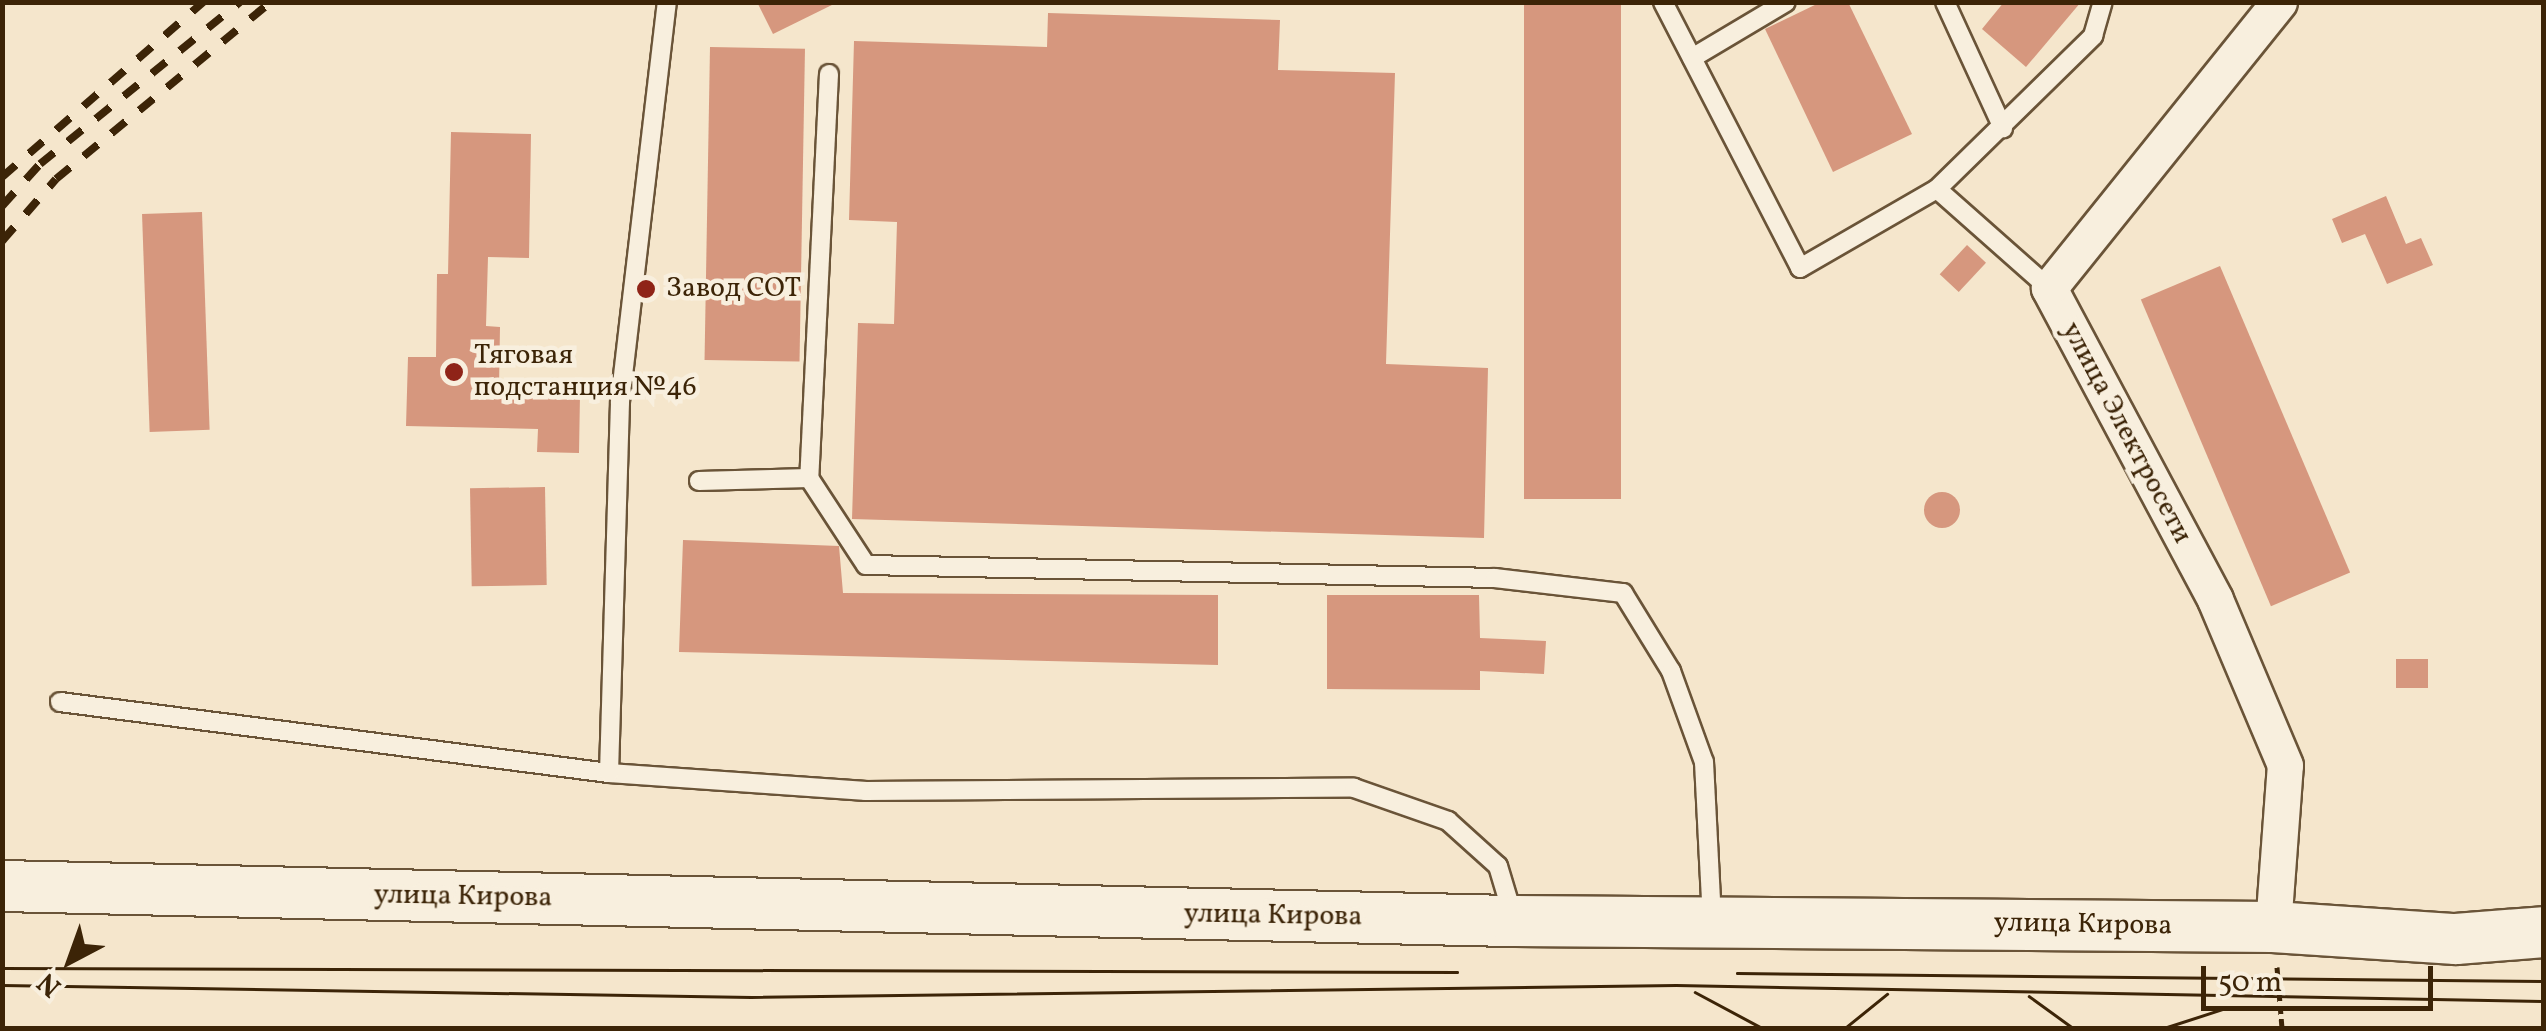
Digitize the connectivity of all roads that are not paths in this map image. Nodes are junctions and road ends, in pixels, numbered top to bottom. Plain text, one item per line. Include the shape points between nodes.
1 (667, 2) edge
2 (1663, 2) edge
3 (1786, 2) edge
4 (1945, 2) edge
5 (2103, 2) edge
6 (2279, 2) edge
7 (1692, 58) junction
8 (829, 74) dead end
9 (2003, 128) junction
10 (1938, 188) junction
11 (2049, 288) junction
12 (809, 478) junction
13 (699, 480) dead end
14 (60, 702) dead end
15 (609, 773) junction
16 (2, 886) edge
17 (1712, 919) junction
18 (1515, 921) junction
19 (2273, 927) junction
20 (2544, 932) edge

1 - 15 lane via 620,401
2 - 7 lane
3 - 7 lane
4 - 9 lane
5 - 9 lane via 2093,36
6 - 11 street, улица Электросети
7 - 10 lane via 1800,268
8 - 12 lane
9 - 10 lane
10 - 11 lane
11 - 19 street, улица Электросети via 2215,599 2285,765
12 - 13 lane
12 - 17 lane via 866,565 1495,578 1623,593 1670,671 1704,762
14 - 15 lane
15 - 18 lane via 866,791 1354,788 1448,821 1498,866
16 - 18 main road, улица Кирова
17 - 18 main road, улица Кирова
17 - 19 main road, улица Кирова
19 - 20 main road, улица Кирова via 2456,939

